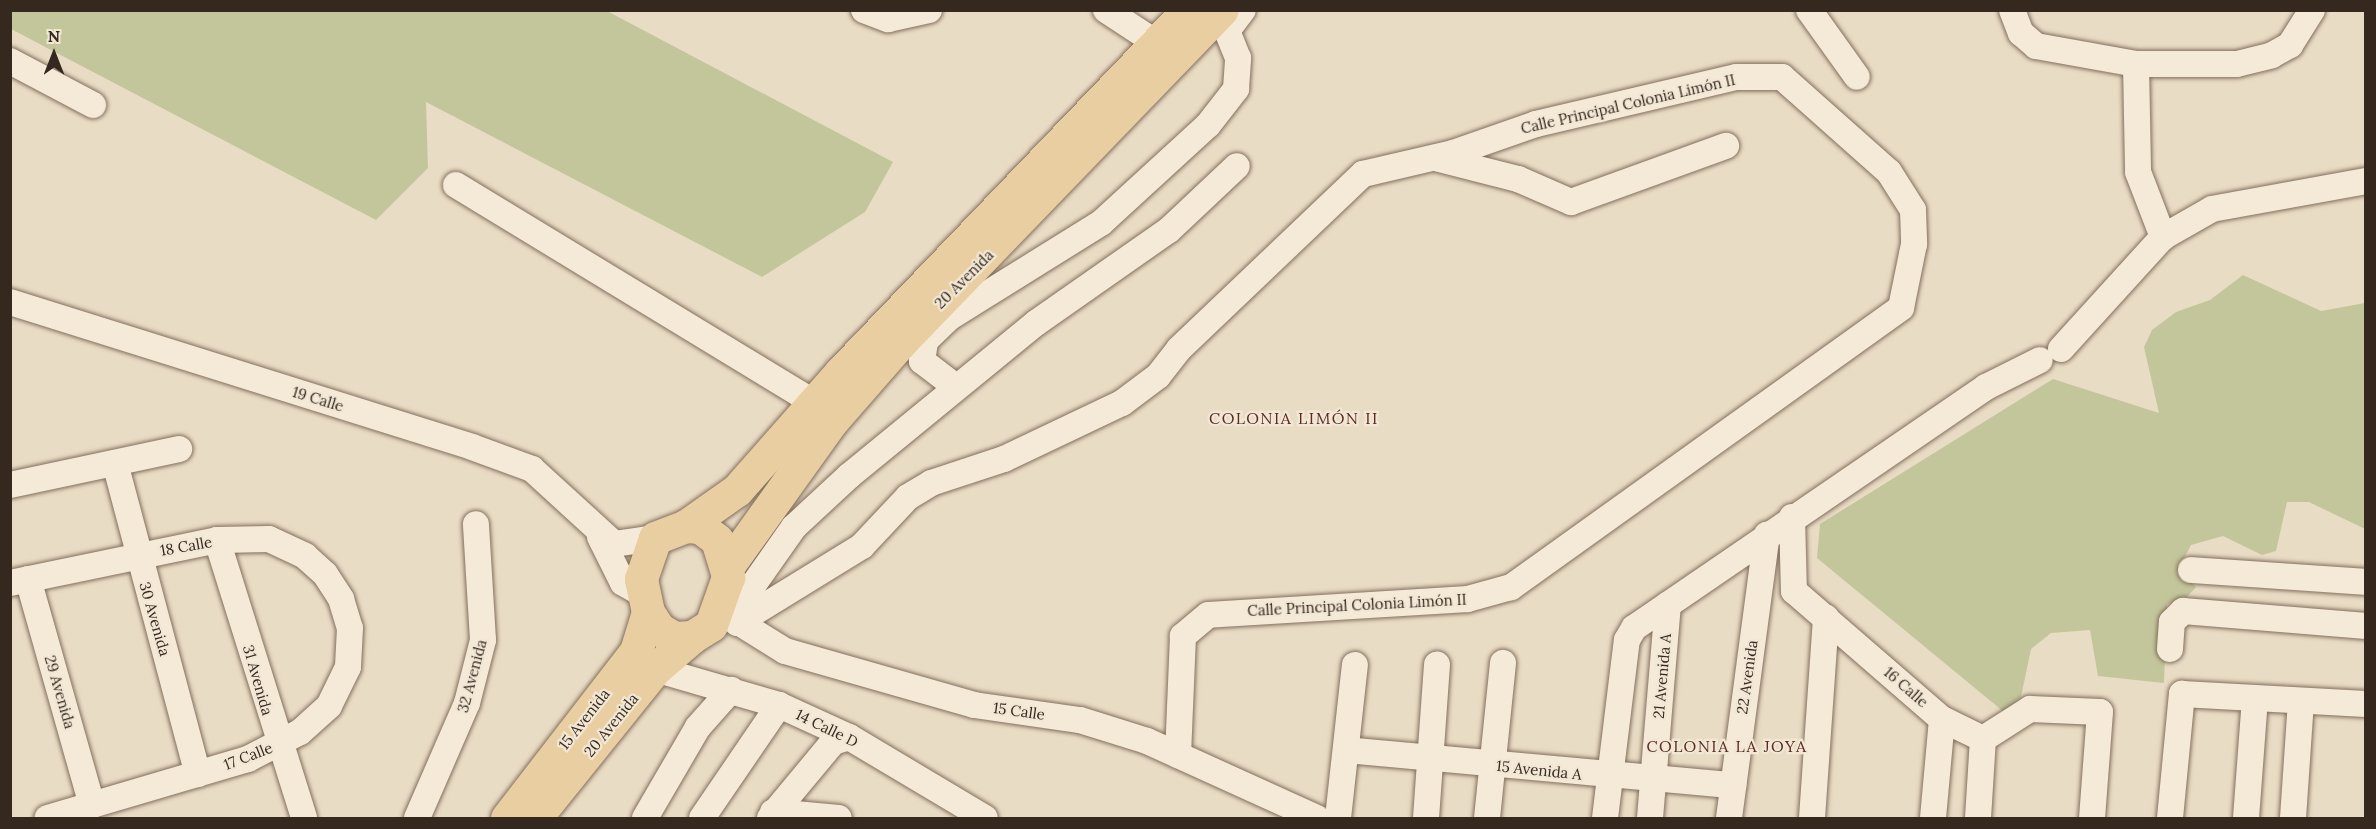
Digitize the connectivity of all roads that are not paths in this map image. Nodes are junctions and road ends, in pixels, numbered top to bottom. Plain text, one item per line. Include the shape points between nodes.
1 (864, 10) edge
2 (929, 10) edge
3 (1106, 10) edge
4 (1188, 10) edge
5 (1221, 10) edge
6 (1243, 10) edge
7 (1809, 10) edge
8 (2012, 10) edge
9 (2312, 10) edge
10 (1158, 44) junction
11 (10, 61) edge
12 (2136, 64) junction
13 (1857, 77) dead end
14 (93, 105) dead end
15 (1726, 146) dead end
16 (1432, 157) junction
17 (1238, 166) dead end
18 (2366, 181) edge
19 (456, 185) dead end
20 (2163, 237) junction
21 (10, 302) edge
22 (956, 387) junction
23 (815, 403) junction
24 (179, 449) dead end
25 (115, 463) junction
26 (10, 485) edge
27 (1792, 517) junction
28 (476, 524) dead end
29 (686, 526) junction
30 (1767, 536) junction
31 (600, 537) junction
32 (655, 538) junction
33 (217, 540) junction
34 (137, 555) junction
35 (728, 566) junction
36 (2191, 570) dead end
37 (19, 581) edge
38 (2366, 582) edge
39 (341, 599) joint
40 (645, 603) junction
41 (1668, 605) junction
42 (729, 616) junction
43 (1826, 617) junction
44 (2366, 626) edge
45 (692, 637) junction
46 (2169, 649) dead end
47 (1503, 663) dead end
48 (1437, 664) dead end
49 (1355, 665) dead end
50 (655, 669) junction
51 (731, 690) junction
52 (2255, 698) junction
53 (2301, 700) junction
54 (779, 705) junction
55 (2366, 705) edge
56 (1942, 719) junction
57 (849, 737) junction
58 (1983, 739) junction
59 (277, 745) junction
60 (1346, 750) junction
61 (1178, 755) junction
62 (1429, 758) junction
63 (1492, 765) junction
64 (198, 774) junction
65 (1609, 778) junction
66 (1653, 781) junction
67 (1733, 785) junction
68 (92, 805) junction
69 (772, 815) edge
70 (48, 819) edge
71 (304, 819) edge
72 (417, 819) edge
73 (507, 819) edge
74 (535, 819) edge
75 (645, 819) edge
76 (702, 819) edge
77 (839, 819) edge
78 (985, 819) edge
79 (1317, 819) edge
80 (1338, 819) edge
81 (1426, 819) edge
82 (1487, 819) edge
83 (1605, 819) edge
84 (1650, 819) edge
85 (1729, 819) edge
86 (1812, 819) edge
87 (1933, 819) edge
88 (1978, 819) edge
89 (2092, 819) edge
90 (2170, 819) edge
91 (2246, 819) edge
92 (2293, 819) edge

1 - 2 street via 888,19
3 - 10 street
4 - 10 main road, 20 Avenida
5 - 35 main road, 20 Avenida via 900,343 832,421
6 - 22 street, 20 Avenida via 1227,31 1238,58 1236,89 1208,125 1101,223 950,317 925,341 922,361
7 - 13 street
8 - 12 street via 2021,33 2036,46
9 - 12 street via 2289,45 2272,55 2237,64
10 - 23 main road, 20 Avenida
11 - 14 street
12 - 20 street via 2138,172
15 - 16 street via 1571,202 1518,179
16 - 42 street, Calle Principal Colonia Limón II via 1363,174 1158,376 1122,403 1004,459 931,483 908,497 862,546
16 - 61 street, Calle Principal Colonia Limón II via 1536,124 1691,87 1736,77 1782,77 1889,172 1913,210 1914,244 1901,308 1511,587 1468,599 1208,615 1183,636
17 - 22 street via 1169,230 1036,323
18 - 20 street via 2212,209
19 - 23 street
20 - 27 street via 2050,355 1986,387
21 - 31 street, 19 Calle via 532,469
22 - 42 street via 794,527
23 - 29 main road, 20 Avenida via 737,490
24 - 25 street
25 - 26 street
25 - 34 street, 30 Avenida
27 - 30 street
27 - 43 street, 16 Calle via 1791,587
28 - 72 street, 32 Avenida via 483,640 467,703
29 - 32 main road
29 - 35 main road via 700,527 717,540
30 - 41 street
30 - 67 street, 22 Avenida
31 - 32 street via 632,545
31 - 40 street, 19 Calle via 623,584
32 - 40 main road via 644,560
33 - 34 street, 18 Calle
33 - 39 street, 18 Calle via 269,539 305,556
33 - 59 street, 31 Avenida
34 - 37 street, 18 Calle
34 - 64 street, 30 Avenida
35 - 42 main road
36 - 38 street
37 - 68 street, 29 Avenida
39 - 59 street, 17 Calle via 350,628 348,667 329,706
40 - 45 main road via 659,629 674,638
40 - 73 main road, 15 Avenida via 636,651
41 - 65 street via 1634,628 1627,640
41 - 66 street, 21 Avenida A
42 - 45 main road
42 - 61 street, 15 Calle via 785,651 974,705 1080,720
43 - 56 street, 16 Calle
43 - 86 street
44 - 46 street via 2183,611 2172,622
45 - 50 main road, 20 Avenida
47 - 63 street
48 - 62 street
49 - 60 street
50 - 51 street, 14 Calle D
50 - 74 main road, 20 Avenida
51 - 54 street, 14 Calle D
51 - 75 street via 698,728
52 - 53 street
52 - 90 street via 2186,693 2180,698
52 - 91 street
53 - 55 street
53 - 92 street
54 - 57 street, 14 Calle D
54 - 76 street
56 - 58 street, 16 Calle
56 - 87 street
57 - 69 street via 832,742
57 - 78 street, 14 Calle D
58 - 88 street
58 - 89 street via 2030,709 2101,714
59 - 64 street, 17 Calle
59 - 71 street, 31 Avenida
60 - 62 street, 15 Avenida A
60 - 80 street
61 - 79 street, 15 Calle
62 - 63 street, 15 Avenida A
62 - 81 street
63 - 65 street, 15 Avenida A
63 - 82 street
64 - 68 street, 17 Calle
65 - 66 street, 15 Avenida A
65 - 83 street
66 - 67 street, 15 Avenida A
66 - 84 street, 21 Avenida A
67 - 85 street, 22 Avenida
68 - 70 street, 17 Calle
69 - 77 street

